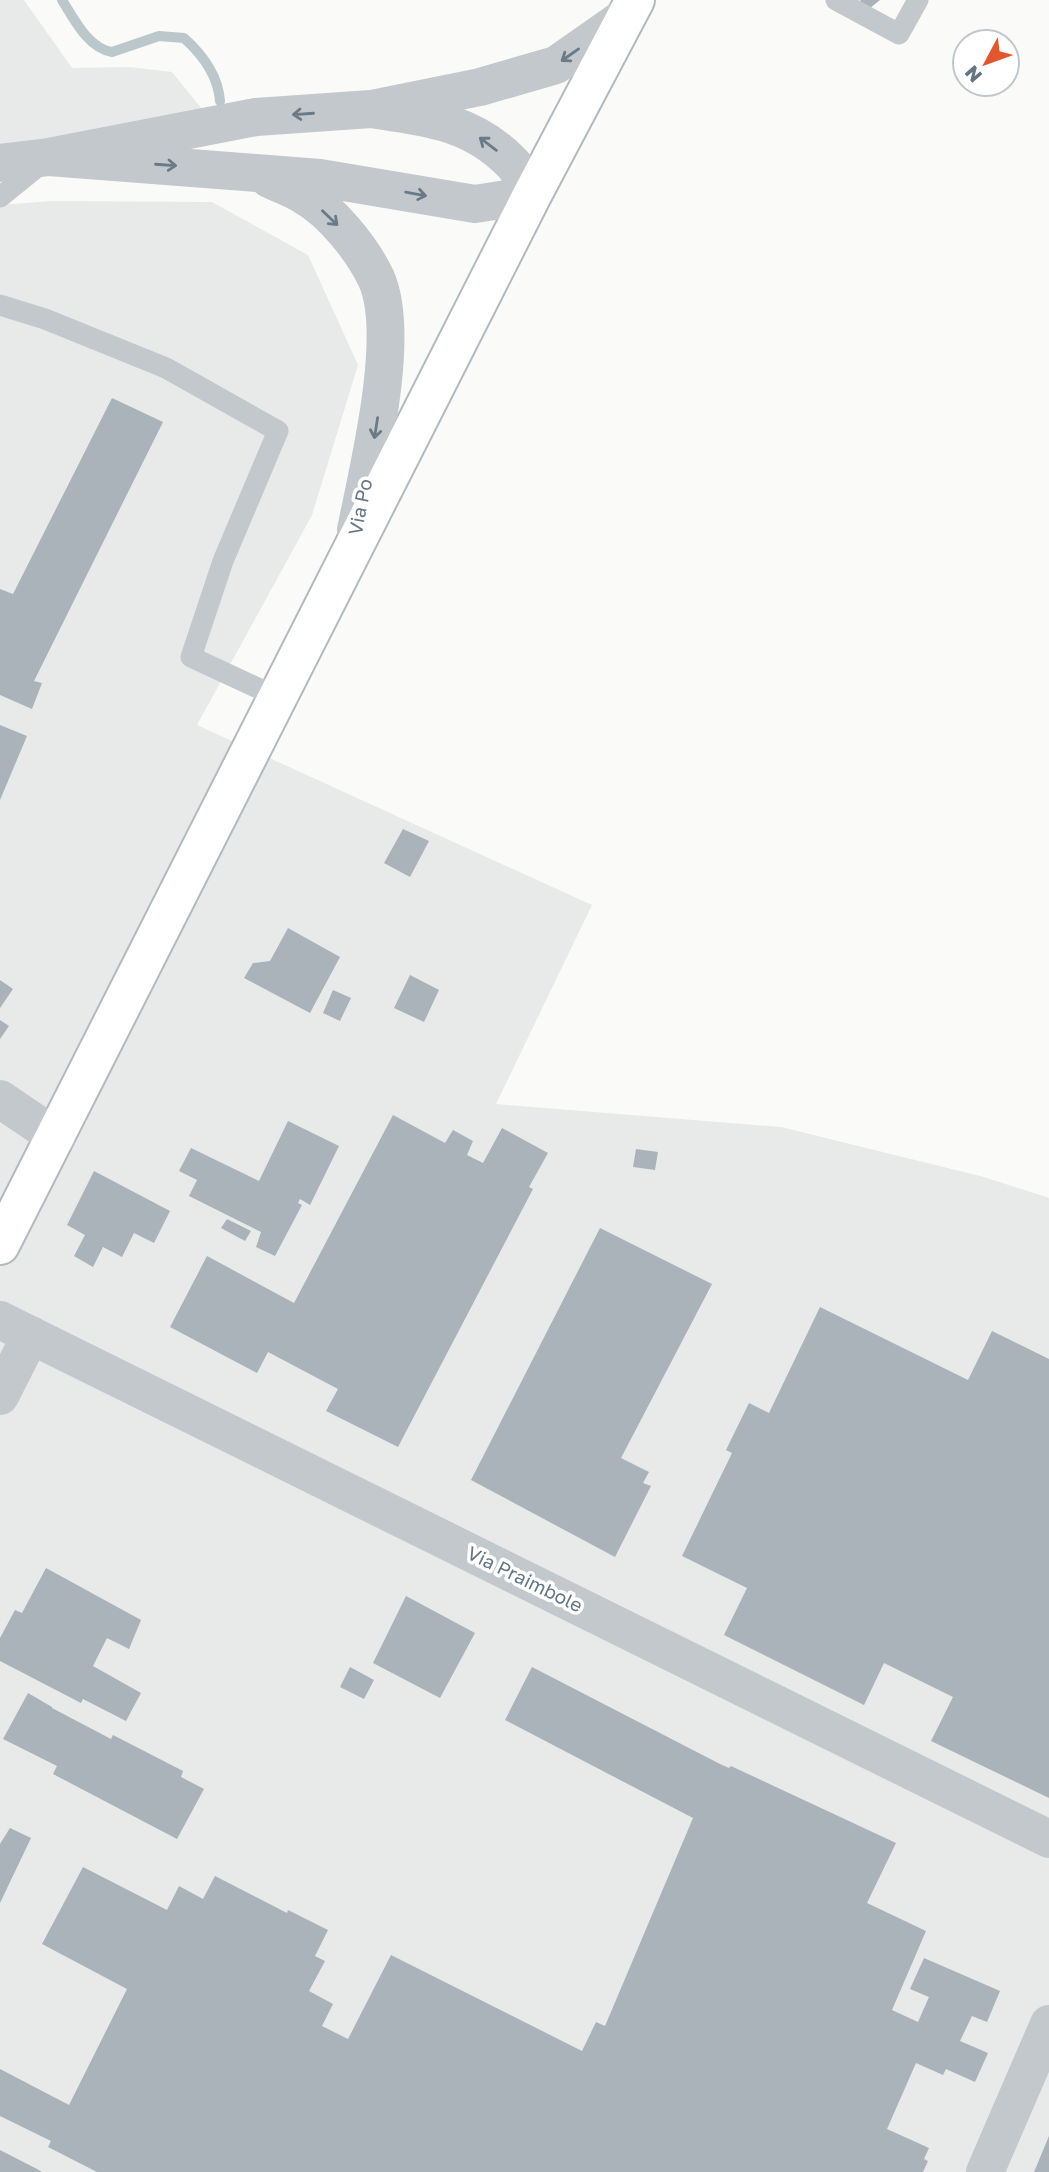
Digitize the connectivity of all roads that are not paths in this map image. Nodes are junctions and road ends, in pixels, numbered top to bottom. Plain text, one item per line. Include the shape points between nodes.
1 (836, 0) edge
2 (918, 0) edge
3 (631, 8) edge
4 (371, 109) junction
5 (49, 157) junction
6 (0, 163) edge
7 (251, 171) junction
8 (532, 195) junction
9 (0, 197) edge
10 (0, 305) edge
11 (352, 551) junction
12 (277, 697) junction
13 (0, 1099) edge
14 (56, 1137) junction
15 (0, 1245) edge
16 (16, 1327) edge
17 (0, 1396) edge
18 (1049, 1839) edge
19 (1049, 2024) edge
20 (985, 2172) edge

1 - 2 lane via 899,34
3 -> 4 street via 556,65 481,87
3 - 8 street
4 -> 5 street via 256,117
8 -> 4 street via 513,163 473,133 432,118
5 - 6 street
5 -> 7 street, Via Po
5 - 9 lane
7 -> 8 street, Via Po via 475,204
7 -> 11 street, Via Po via 305,195 356,243 377,280 385,360
8 - 11 street, Via Po
10 - 12 lane via 166,368 278,431 223,561 191,657
11 - 12 street
12 - 14 street
13 - 14 street
14 - 15 street
16 - 17 street
16 - 18 street, Via Praimbole
19 - 20 street

